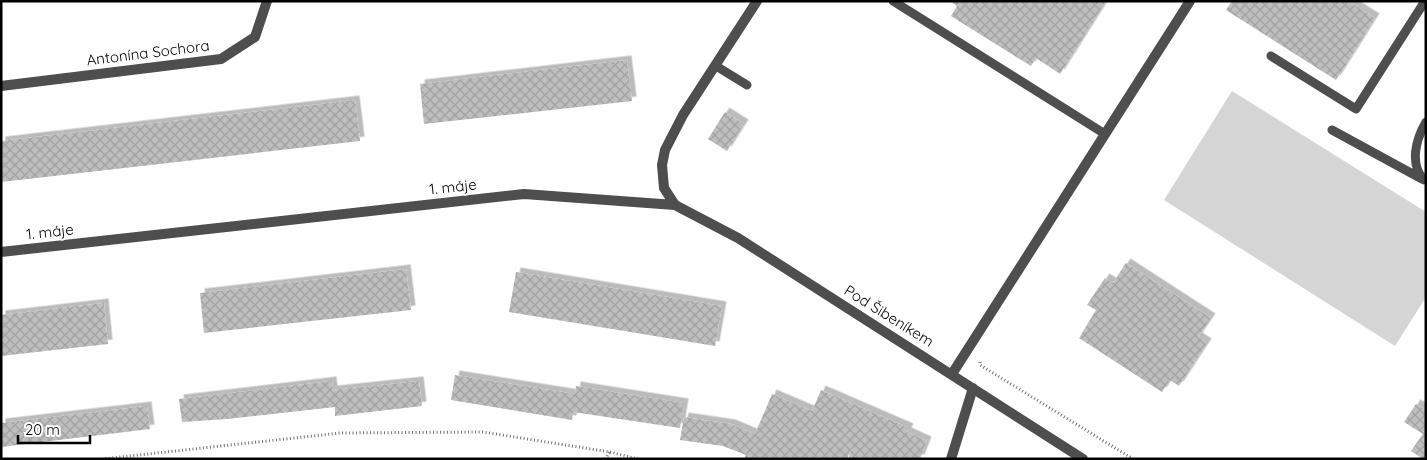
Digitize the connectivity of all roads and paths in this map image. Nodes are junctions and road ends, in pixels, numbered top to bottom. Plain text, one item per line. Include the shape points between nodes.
1 (267, 1) edge
2 (757, 1) edge
3 (893, 1) edge
4 (1190, 1) edge
5 (1425, 1) edge
6 (1271, 56) dead end
7 (716, 66) junction
8 (1, 86) edge
9 (747, 86) dead end
10 (1426, 122) edge
11 (1332, 130) dead end
12 (1105, 134) junction
13 (1424, 180) edge
14 (675, 205) junction
15 (1, 252) edge
16 (971, 344) junction
17 (952, 374) junction
18 (973, 388) junction
19 (610, 452) junction
20 (102, 459) edge
21 (605, 459) edge
22 (638, 459) edge
23 (951, 459) edge
24 (1083, 459) edge
25 (1133, 459) edge

1 - 8 street, Antonína Sochora via 255,37 221,59
2 - 7 street
3 - 12 lane
4 - 12 street
5 - 6 lane via 1356,109
7 - 9 lane
7 - 14 street via 665,150 662,165 664,188
10 - 13 lane via 1416,148 1416,164
11 - 13 lane
12 - 16 street
14 - 15 street, 1. máje via 524,194
14 - 17 street, Pod Šibeníkem via 738,238
16 - 17 street
16 - 25 path via 981,350 980,365
17 - 18 street, Pod Šibeníkem
18 - 23 street
18 - 24 street, Pod Šibeníkem
19 - 20 path via 483,432 340,433
19 - 21 path
19 - 22 path

